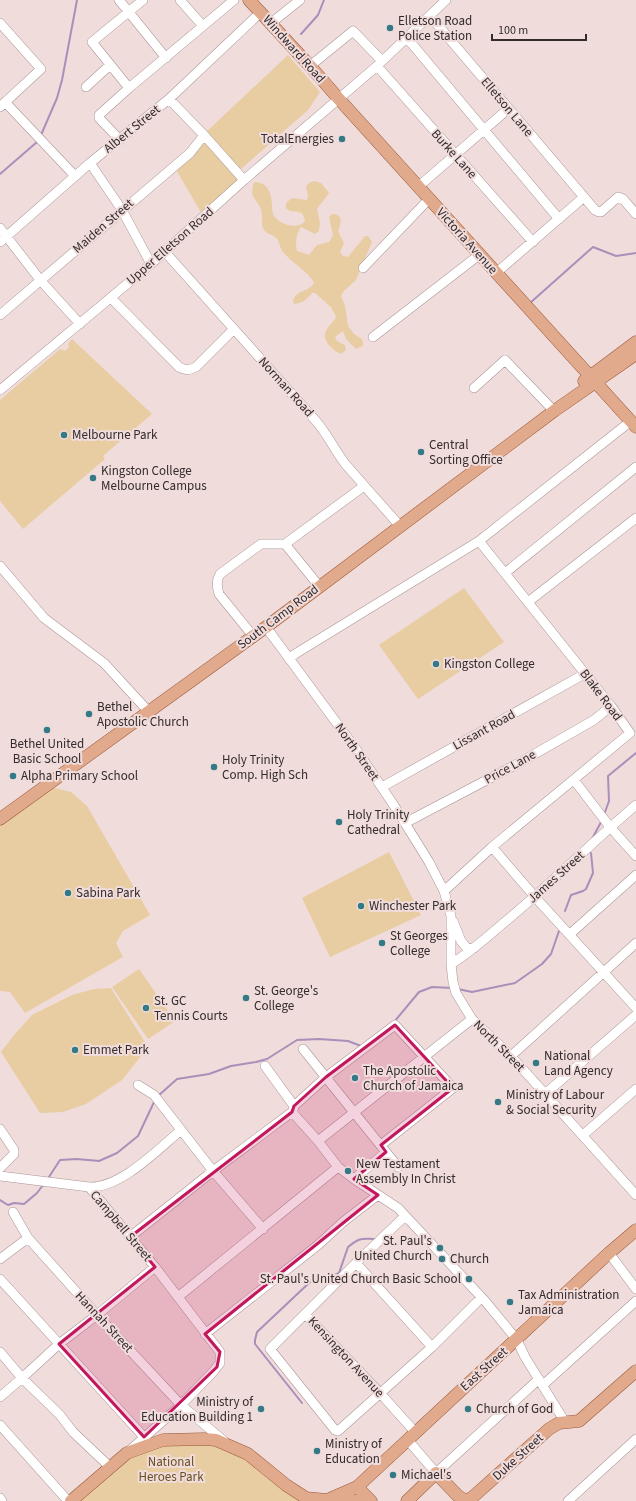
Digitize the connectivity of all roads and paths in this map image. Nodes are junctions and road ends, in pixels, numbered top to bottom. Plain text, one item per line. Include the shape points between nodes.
1 (119, 0) edge
2 (143, 0) edge
3 (180, 0) edge
4 (234, 0) edge
5 (249, 0) edge
6 (300, 0) edge
7 (446, 0) edge
8 (128, 12) junction
9 (261, 12) junction
10 (430, 16) junction
11 (0, 23) edge
12 (271, 23) junction
13 (203, 26) junction
14 (407, 38) junction
15 (166, 58) junction
16 (379, 64) junction
17 (110, 65) junction
18 (310, 66) junction
19 (86, 87) dead end
20 (129, 88) junction
21 (338, 98) junction
22 (169, 99) junction
23 (3, 104) edge
24 (508, 109) junction
25 (484, 130) junction
26 (204, 136) junction
27 (120, 140) junction
28 (455, 155) junction
29 (90, 162) junction
30 (75, 176) junction
31 (244, 180) junction
32 (418, 188) junction
33 (584, 197) junction
34 (428, 199) junction
35 (122, 210) junction
36 (636, 214) edge
37 (559, 219) junction
38 (0, 228) edge
39 (3, 239) edge
40 (533, 242) junction
41 (165, 252) junction
42 (479, 255) junction
43 (151, 264) junction
44 (363, 268) dead end
45 (496, 273) junction
46 (42, 280) junction
47 (110, 298) junction
48 (0, 315) edge
49 (80, 324) junction
50 (234, 330) junction
51 (373, 337) dead end
52 (636, 342) edge
53 (636, 354) edge
54 (592, 379) junction
55 (1, 388) edge
56 (474, 388) dead end
57 (554, 411) junction
58 (633, 424) edge
59 (636, 467) edge
60 (364, 486) junction
61 (636, 518) edge
62 (400, 526) junction
63 (479, 541) junction
64 (286, 544) junction
65 (0, 566) edge
66 (504, 574) junction
67 (319, 586) junction
68 (528, 602) junction
69 (266, 627) junction
70 (253, 636) junction
71 (289, 659) junction
72 (586, 674) junction
73 (611, 706) junction
74 (149, 712) junction
75 (574, 780) junction
76 (382, 788) junction
77 (636, 804) edge
78 (0, 819) edge
79 (405, 823) junction
80 (610, 827) junction
81 (492, 847) junction
82 (636, 856) edge
83 (636, 875) edge
84 (444, 891) junction
85 (535, 897) junction
86 (451, 916) junction
87 (570, 934) junction
88 (636, 943) edge
89 (474, 948) junction
90 (451, 964) junction
91 (604, 972) junction
92 (636, 1008) edge
93 (636, 1015) edge
94 (472, 1019) junction
95 (303, 1049) dead end
96 (512, 1056) junction
97 (424, 1057) junction
98 (264, 1066) dead end
99 (326, 1077) junction
100 (138, 1085) dead end
101 (636, 1089) edge
102 (546, 1094) junction
103 (293, 1109) junction
104 (354, 1113) junction
105 (0, 1129) edge
106 (180, 1131) junction
107 (583, 1135) junction
108 (318, 1141) junction
109 (383, 1149) junction
110 (338, 1167) junction
111 (0, 1168) edge
112 (398, 1168) dead end
113 (213, 1171) junction
114 (0, 1176) edge
115 (354, 1179) junction
116 (89, 1187) junction
117 (378, 1195) junction
118 (636, 1195) edge
119 (13, 1212) dead end
120 (405, 1216) junction
121 (263, 1229) junction
122 (636, 1230) edge
123 (130, 1237) junction
124 (28, 1238) junction
125 (609, 1253) junction
126 (0, 1259) edge
127 (356, 1263) junction
128 (155, 1267) junction
129 (0, 1279) edge
130 (636, 1288) edge
131 (178, 1297) junction
132 (481, 1298) junction
133 (636, 1301) edge
134 (305, 1314) junction
135 (97, 1315) junction
136 (205, 1334) junction
137 (517, 1340) junction
138 (59, 1344) junction
139 (432, 1347) junction
140 (0, 1352) edge
141 (636, 1371) edge
142 (22, 1378) junction
143 (541, 1382) junction
144 (380, 1393) junction
145 (0, 1397) edge
146 (181, 1405) junction
147 (565, 1422) junction
148 (160, 1423) junction
149 (0, 1425) edge
150 (206, 1426) junction
151 (411, 1436) junction
152 (144, 1437) junction
153 (204, 1439) junction
154 (636, 1439) edge
155 (163, 1440) junction
156 (228, 1445) junction
157 (127, 1453) junction
158 (110, 1467) junction
159 (436, 1473) junction
160 (357, 1487) junction
161 (0, 1498) edge
162 (329, 1500) edge
163 (2, 1501) edge
164 (70, 1501) edge
165 (358, 1501) edge
166 (371, 1501) edge
167 (407, 1501) edge
168 (568, 1501) edge

1 - 8 street
2 - 8 street
3 - 13 street
4 - 13 street
5 - 9 main road, Windward Road
6 - 12 street
7 - 10 street, Upper Elletson Road
8 - 15 street
8 - 17 street via 92,42
9 - 12 main road, Windward Road
9 - 22 street, Albert Street
10 - 14 street, Upper Elletson Road
10 - 24 street, Elletson Lane
11 - 23 street via 41,69
12 - 18 main road, Windward Road
13 - 15 street
14 - 16 street, Upper Elletson Road
14 - 25 street
15 - 20 street
16 - 18 street, Burke Lane via 353,31
16 - 21 street, Upper Elletson Road
16 - 28 street, Burke Lane
17 - 19 street
17 - 20 street
18 - 21 main road, Windward Road
20 - 27 street via 98,117
21 - 31 street, Upper Elletson Road
21 - 32 main road, Victoria Avenue
22 - 26 street
22 - 27 street, Albert Street
23 - 30 street
24 - 25 street
24 - 33 street, Elletson Lane
25 - 28 street
25 - 37 street
26 - 31 street
26 - 35 street, Maiden Street via 190,152
27 - 29 street, Albert Street
28 - 32 street
28 - 40 street, Burke Lane
29 - 30 street, Albert Street
29 - 35 street
30 - 39 street, Albert Street
31 - 41 street, Upper Elletson Road
32 - 34 main road, Victoria Avenue
33 - 36 street, Elletson Lane via 599,212 616,198 621,198
33 - 37 street
34 - 42 main road, Victoria Avenue
34 - 44 street
35 - 43 street
35 - 46 street, Maiden Street
37 - 40 street
38 - 39 street
39 - 46 street
40 - 45 street
41 - 43 street, Upper Elletson Road
41 - 50 street, Norman Road
42 - 45 main road, Victoria Avenue
42 - 51 street
43 - 47 street, Upper Elletson Road
45 - 54 main road, Victoria Avenue
46 - 48 street, Maiden Street
46 - 49 street
47 - 49 street, Upper Elletson Road
47 - 50 street via 184,370 196,367
49 - 55 street, Upper Elletson Road
50 - 60 street, Norman Road via 327,434 338,455
52 - 54 main road, South Camp Road
53 - 54 main road, South Camp Road
54 - 57 main road, South Camp Road
54 - 58 main road, Victoria Avenue
56 - 57 street via 505,360
57 - 62 main road, South Camp Road
58 - 63 street
59 - 66 street
60 - 62 street, Norman Road
60 - 64 street
61 - 68 street
62 - 67 main road, South Camp Road
63 - 66 street, Blake Road
63 - 71 street
64 - 67 street
64 - 70 street via 261,544 217,578 219,594
65 - 74 street via 44,618 104,663
66 - 68 street, Blake Road
67 - 69 main road, South Camp Road
68 - 72 street, Blake Road
69 - 70 main road, South Camp Road
69 - 71 street, North Street
70 - 74 main road, South Camp Road
71 - 76 street, North Street
72 - 73 street, Blake Road
72 - 76 street, Lissant Road
73 - 75 street, Blake Road via 629,735
73 - 79 street, Price Lane via 594,720 519,763
74 - 78 main road, South Camp Road
75 - 80 street
75 - 81 street, Blake Road
76 - 79 street, North Street
77 - 80 street, James Street
79 - 84 street, North Street
80 - 82 street
80 - 85 street, James Street
81 - 84 street, Blake Road
81 - 85 street
83 - 87 street
84 - 86 street, North Street
85 - 87 street
85 - 89 street, James Street
86 - 89 street via 463,944 469,949
86 - 90 street, North Street
87 - 91 street
88 - 91 street
89 - 90 street, James Street
90 - 94 street, North Street via 456,993
91 - 92 street
91 - 96 street
93 - 102 street
94 - 96 street, North Street
94 - 97 street
95 - 99 street
96 - 102 street, North Street
97 - 99 street via 395,1025
97 - 104 street
97 - 109 street via 453,1088
98 - 103 street
99 - 103 street
99 - 104 street
100 - 106 street via 154,1095
101 - 107 street
102 - 107 street, North Street
103 - 108 street
103 - 113 street
104 - 108 street
104 - 109 street
105 - 111 street via 14,1150 14,1154
106 - 113 street
106 - 116 street via 124,1175 105,1185
107 - 118 street, North Street
108 - 110 street
109 - 112 street
109 - 115 street
110 - 115 street
110 - 121 street
113 - 121 street
113 - 123 street
114 - 116 street, Campbell Street
115 - 117 street
116 - 123 street, Campbell Street
117 - 120 street via 398,1208
117 - 136 street
119 - 124 street, Hannah Street
120 - 127 street, Kensington Avenue
120 - 132 street
121 - 131 street
122 - 125 main road, East Street
123 - 128 street, Campbell Street
124 - 126 street
124 - 135 street, Hannah Street
125 - 130 street
125 - 137 main road, East Street
127 - 134 street, Kensington Avenue
127 - 139 street
128 - 131 street, Campbell Street
128 - 135 street
129 - 138 street
131 - 136 street, Campbell Street
132 - 137 street
132 - 139 street
133 - 143 street
134 - 144 street, Kensington Avenue
134 - 144 street via 270,1349 335,1430 338,1431
135 - 138 street
135 - 146 street, Hannah Street
136 - 146 street, Campbell Street via 220,1352 220,1363
137 - 143 street
137 - 151 main road, East Street
138 - 142 street
138 - 152 street
139 - 144 street
140 - 142 street
141 - 147 main road, Duke Street via 579,1421
142 - 145 street
142 - 158 street
143 - 147 street
143 - 159 street
144 - 151 street, Kensington Avenue
146 - 148 street, Campbell Street
146 - 150 street, Hannah Street
147 - 159 main road, Duke Street via 549,1429 470,1499 464,1500 457,1495
148 - 152 street, Campbell Street
148 - 155 street
149 - 164 street
150 - 153 street via 208,1430
150 - 156 street, Hannah Street
151 - 159 street, Kensington Avenue
151 - 160 main road, East Street
152 - 157 street, Campbell Street
153 - 155 main road
153 - 156 main road
154 - 168 street
155 - 157 main road
156 - 162 main road via 248,1454 306,1498
157 - 158 main road
158 - 164 main road
159 - 167 main road
160 - 162 main road, East Street
160 - 166 main road
161 - 163 street
162 - 165 main road

